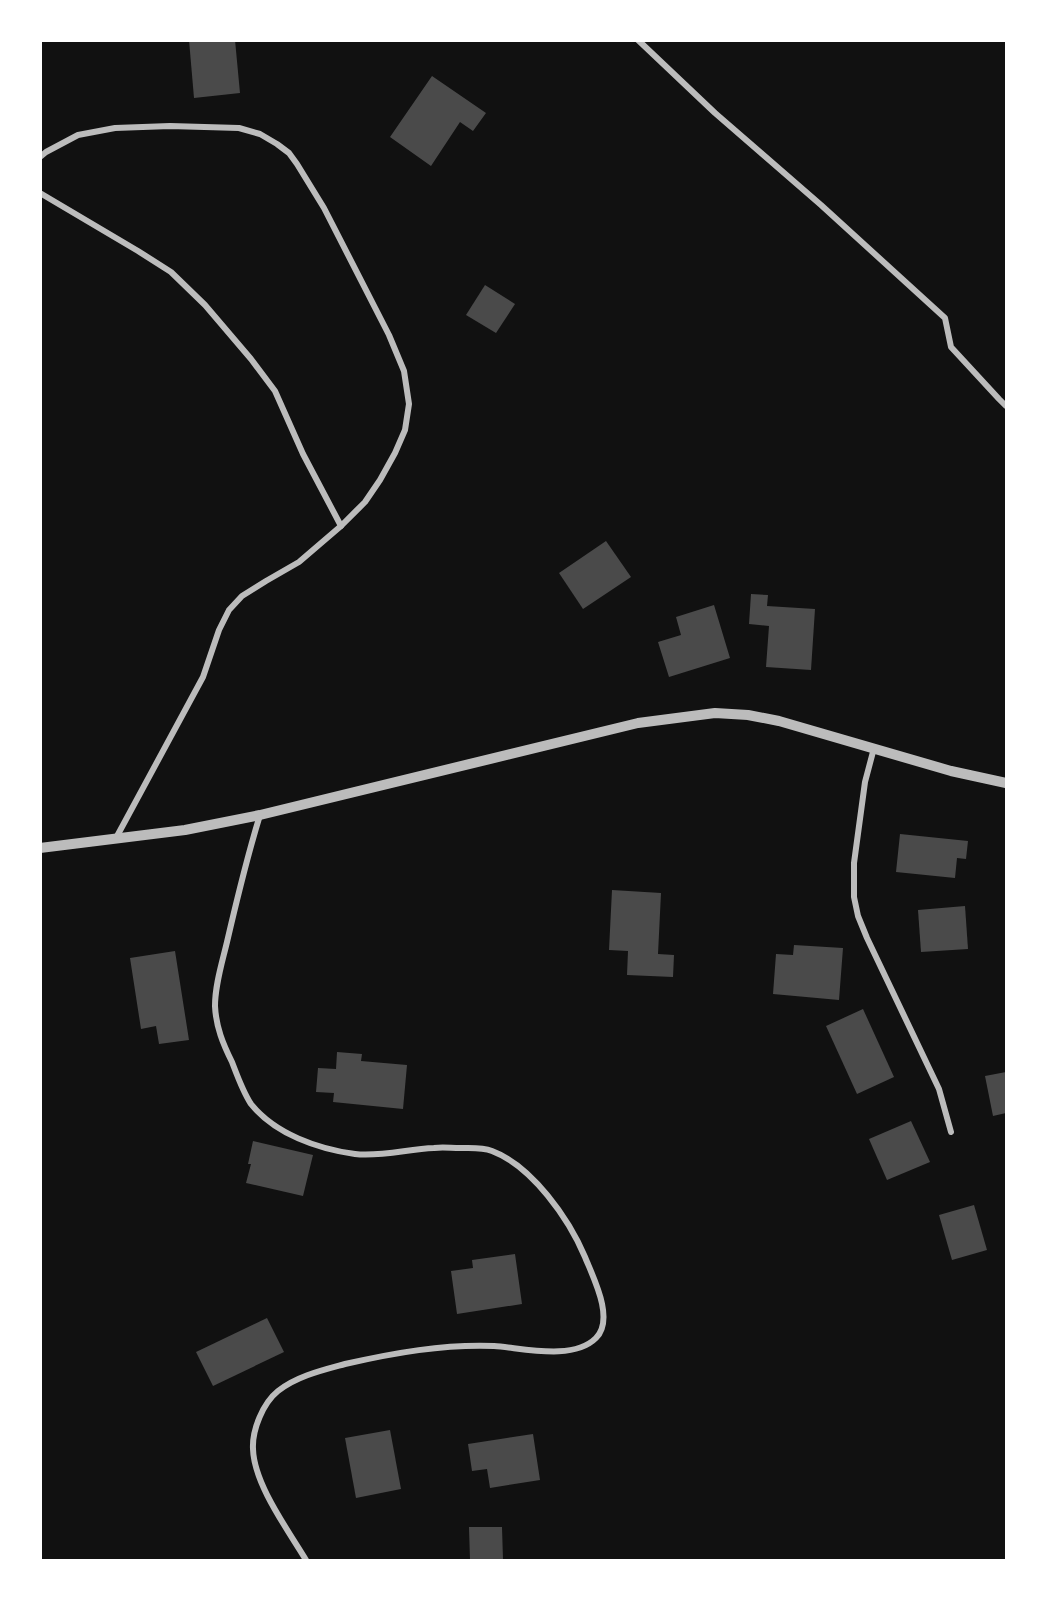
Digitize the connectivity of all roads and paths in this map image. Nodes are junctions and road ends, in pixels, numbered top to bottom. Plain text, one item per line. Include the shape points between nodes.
1 (638, 40) edge
2 (40, 157) edge
3 (40, 194) edge
4 (1006, 406) edge
5 (341, 526) junction
6 (874, 748) junction
7 (1006, 783) edge
8 (260, 815) junction
9 (116, 838) junction
10 (40, 848) edge
11 (951, 1132) dead end
12 (306, 1560) edge

1 - 4 street via 945,318 951,347
2 - 5 street via 78,135 115,128 170,126 238,128 260,134 289,153 324,208 389,335 404,371 409,404 405,430 380,480
3 - 5 street via 171,273 205,305 275,391
5 - 9 street via 299,562 243,596 229,610 203,677
6 - 7 street
6 - 8 street via 779,721 715,712 638,723
6 - 11 street via 856,840 854,897 867,938 939,1089
8 - 9 street
8 - 12 street via 247,857 215,1006 219,1034 250,1103 292,1136 323,1148 359,1154 480,1148 513,1162 555,1204 581,1248 603,1308 599,1335 568,1350 458,1346 388,1354 325,1369 280,1389 267,1404 252,1448 269,1499
9 - 10 street

